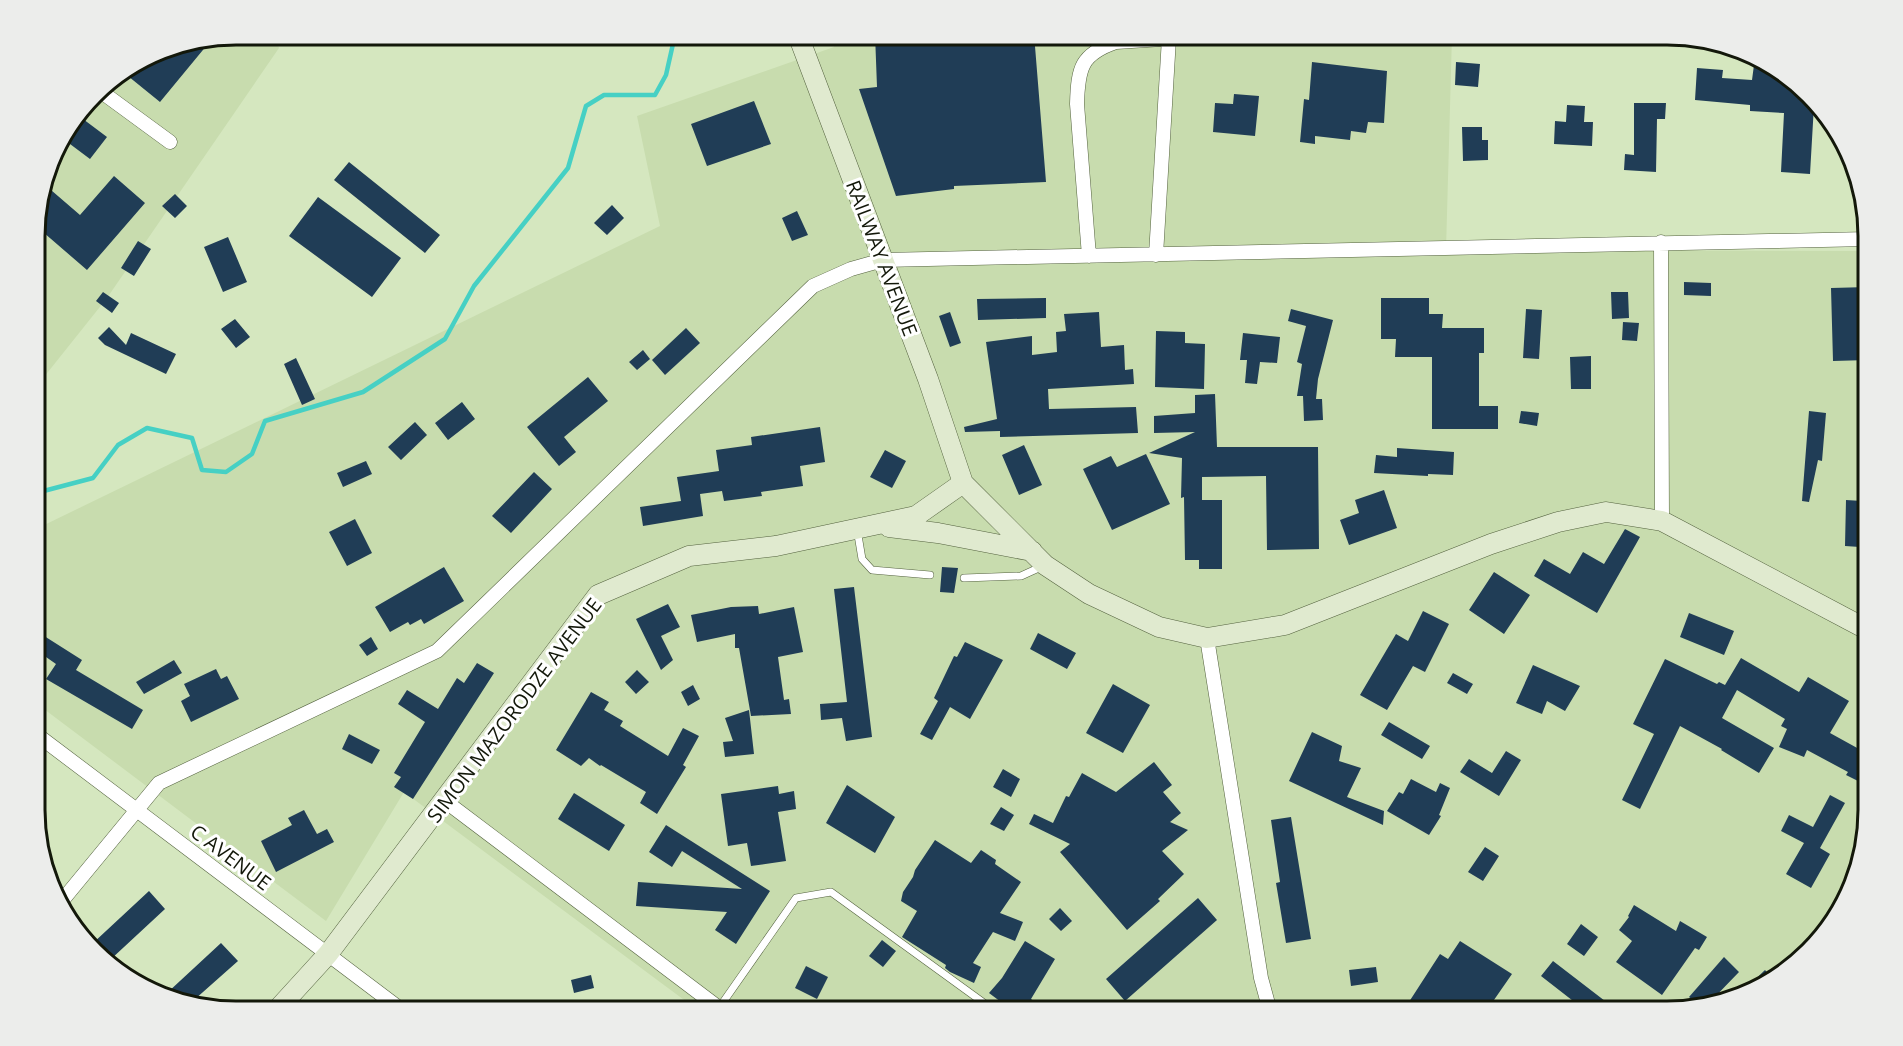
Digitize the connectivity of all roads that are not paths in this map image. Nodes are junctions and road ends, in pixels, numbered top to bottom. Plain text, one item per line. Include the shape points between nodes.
1 (802, 45) edge
2 (1108, 45) edge
3 (1169, 45) edge
4 (107, 95) edge
5 (170, 142) dead end
6 (1858, 239) edge
7 (1660, 242) junction
8 (1156, 255) junction
9 (1089, 256) junction
10 (883, 260) junction
11 (963, 483) junction
12 (1662, 521) junction
13 (877, 525) junction
14 (856, 529) junction
15 (1038, 558) junction
16 (930, 575) dead end
17 (964, 578) dead end
18 (1858, 625) edge
19 (1207, 638) junction
20 (45, 746) edge
21 (445, 801) junction
22 (137, 810) junction
23 (66, 896) edge
24 (328, 954) junction
25 (285, 1001) edge
26 (390, 1001) edge
27 (709, 1001) edge
28 (727, 1001) edge
29 (981, 1001) edge
30 (1267, 1001) edge

1 - 10 main road, RAILWAY AVENUE
2 - 9 street via 1086,58 1078,82
3 - 8 street
4 - 5 street
6 - 7 street
7 - 8 street
7 - 12 street
8 - 9 street
9 - 10 street
10 - 11 main road, RAILWAY AVENUE
10 - 22 street via 850,269 813,286 437,651 159,783
11 - 13 main road, SIMON MAZORODZE AVENUE via 916,516
11 - 15 main road
12 - 18 main road
12 - 19 main road via 1606,512 1558,522 1491,544 1285,625
13 - 14 main road, SIMON MAZORODZE AVENUE
13 - 15 main road via 938,533
14 - 16 lane via 862,559 872,570
14 - 21 main road, SIMON MAZORODZE AVENUE via 776,546 689,556 598,595
15 - 17 lane via 1022,576
15 - 19 main road via 1089,594 1159,627
19 - 30 street
20 - 22 street, C AVENUE
21 - 24 main road, SIMON MAZORODZE AVENUE
21 - 27 street
22 - 23 street
22 - 24 street, C AVENUE
24 - 25 main road, SIMON MAZORODZE AVENUE
24 - 26 street, C AVENUE
28 - 29 lane via 796,898 831,892

